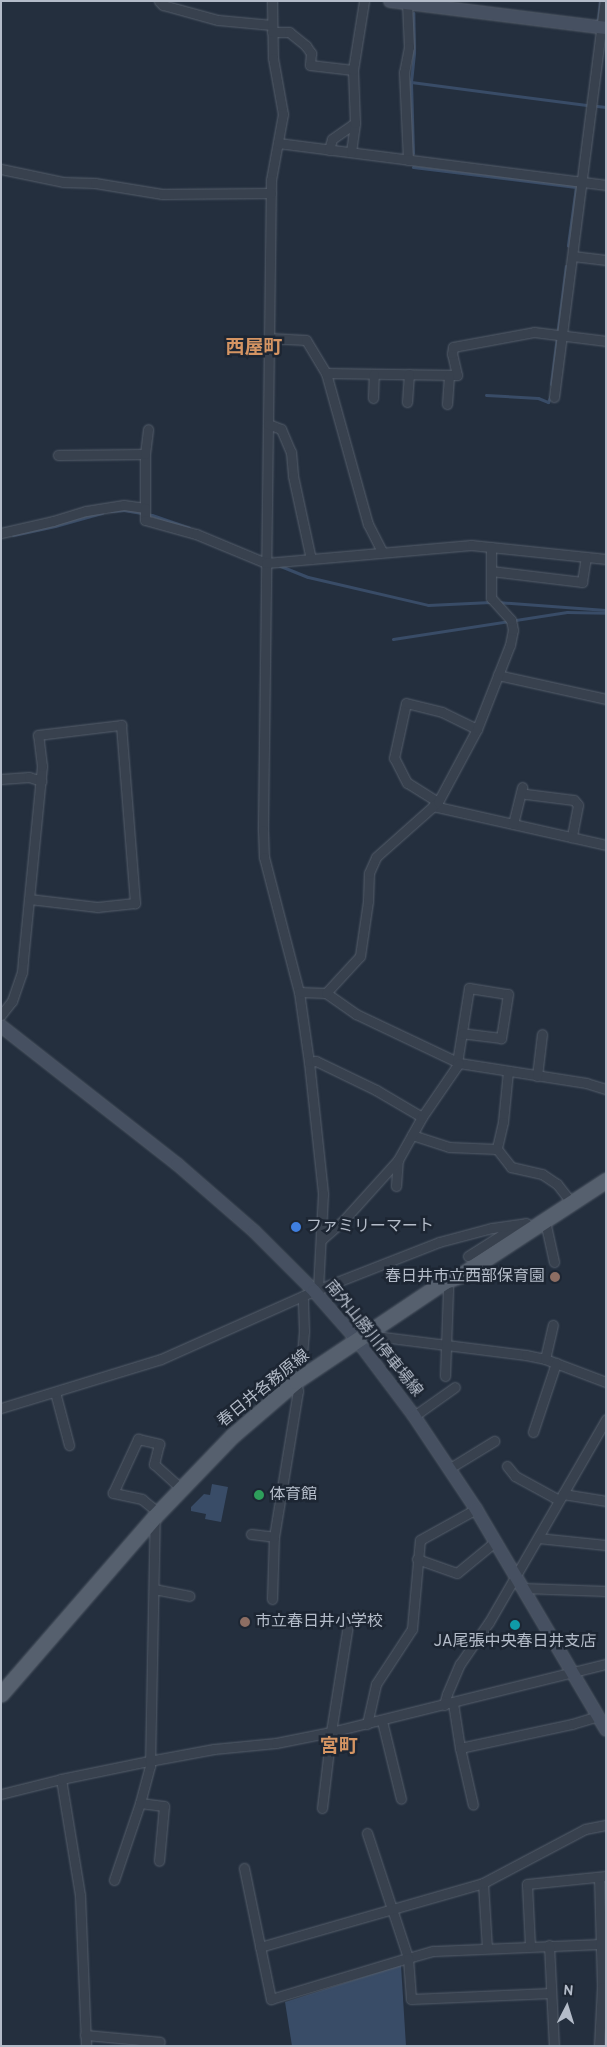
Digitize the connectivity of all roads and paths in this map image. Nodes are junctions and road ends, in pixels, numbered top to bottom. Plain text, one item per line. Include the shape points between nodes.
1 (159, 1) edge
2 (272, 1) edge
3 (364, 1) edge
4 (390, 1) edge
5 (605, 1) edge
6 (413, 3) edge
7 (272, 28) junction
8 (604, 28) edge
9 (353, 70) junction
10 (355, 122) junction
11 (278, 143) junction
12 (329, 150) junction
13 (351, 152) junction
14 (408, 160) junction
15 (1, 169) edge
16 (582, 182) junction
17 (606, 185) edge
18 (271, 193) junction
19 (573, 256) junction
20 (606, 260) edge
21 (563, 335) junction
22 (269, 338) junction
23 (606, 341) edge
24 (326, 373) junction
25 (374, 374) junction
26 (409, 374) junction
27 (449, 375) junction
28 (554, 397) dead end
29 (373, 398) dead end
30 (407, 402) dead end
31 (447, 404) dead end
32 (268, 424) junction
33 (148, 429) dead end
34 (145, 454) junction
35 (58, 456) dead end
36 (145, 508) junction
37 (1, 532) edge
38 (491, 547) junction
39 (382, 552) junction
40 (586, 557) junction
41 (266, 559) junction
42 (311, 559) junction
43 (606, 559) edge
44 (491, 571) junction
45 (498, 675) junction
46 (606, 699) edge
47 (477, 729) junction
48 (1, 779) edge
49 (41, 780) junction
50 (436, 804) junction
51 (513, 824) junction
52 (572, 837) junction
53 (606, 845) edge
54 (29, 900) junction
55 (299, 992) junction
56 (326, 993) junction
57 (1, 1015) edge
58 (1, 1026) edge
59 (462, 1033) junction
60 (542, 1034) dead end
61 (309, 1062) junction
62 (458, 1063) junction
63 (508, 1072) junction
64 (537, 1076) junction
65 (606, 1089) edge
66 (422, 1117) junction
67 (412, 1134) junction
68 (497, 1149) junction
69 (398, 1160) junction
70 (606, 1180) edge
71 (396, 1186) dead end
72 (572, 1203) junction
73 (545, 1220) junction
74 (525, 1226) junction
75 (322, 1239) junction
76 (468, 1256) dead end
77 (554, 1262) dead end
78 (445, 1281) junction
79 (311, 1292) junction
80 (553, 1325) dead end
81 (362, 1337) junction
82 (447, 1345) junction
83 (545, 1359) junction
84 (556, 1363) junction
85 (445, 1376) dead end
86 (298, 1380) junction
87 (606, 1382) edge
88 (455, 1387) dead end
89 (55, 1392) junction
90 (1, 1408) edge
91 (414, 1416) junction
92 (606, 1419) edge
93 (533, 1432) dead end
94 (494, 1441) dead end
95 (69, 1445) dead end
96 (507, 1466) dead end
97 (450, 1468) junction
98 (181, 1488) junction
99 (561, 1497) junction
100 (606, 1501) edge
101 (476, 1510) junction
102 (157, 1514) junction
103 (251, 1534) dead end
104 (274, 1537) junction
105 (538, 1538) junction
106 (496, 1541) junction
107 (606, 1545) edge
108 (417, 1559) junction
109 (515, 1575) junction
110 (523, 1588) junction
111 (154, 1589) junction
112 (606, 1591) edge
113 (190, 1596) dead end
114 (272, 1599) dead end
115 (349, 1618) dead end
116 (606, 1664) edge
117 (573, 1674) junction
118 (1, 1694) edge
119 (448, 1704) junction
120 (601, 1717) edge
121 (382, 1721) junction
122 (367, 1724) junction
123 (606, 1730) edge
124 (331, 1732) junction
125 (460, 1748) junction
126 (149, 1761) junction
127 (61, 1778) junction
128 (1, 1794) edge
129 (401, 1799) dead end
130 (140, 1803) junction
131 (473, 1805) dead end
132 (322, 1808) dead end
133 (606, 1825) edge
134 (367, 1833) dead end
135 (159, 1861) dead end
136 (244, 1868) dead end
137 (602, 1876) edge
138 (114, 1880) dead end
139 (483, 1883) junction
140 (393, 1910) junction
141 (602, 1944) junction
142 (548, 1945) junction
143 (530, 1946) junction
144 (260, 1947) junction
145 (486, 1948) junction
146 (408, 1958) junction
147 (551, 1993) junction
148 (85, 2035) junction
149 (160, 2042) dead end
150 (86, 2046) edge
151 (554, 2046) edge
152 (599, 2046) edge

1 - 7 street via 163,5 218,20
2 - 7 street
3 - 9 street
4 - 6 main road
5 - 8 street
6 - 8 main road
6 - 14 street via 404,72
7 - 9 street via 289,32 306,46 311,53 310,65
7 - 11 street via 273,58 283,114
8 - 16 street
9 - 10 street
10 - 12 street via 332,139
10 - 13 street
11 - 12 street
11 - 18 street
12 - 13 street
13 - 14 street
14 - 16 street
15 - 18 street via 63,182 95,183 162,194
16 - 17 street
16 - 19 street
18 - 22 street
19 - 20 street
19 - 21 street
21 - 23 street
21 - 27 street via 534,332 453,347 458,375
21 - 28 street
22 - 24 street via 306,340
22 - 32 street
24 - 25 street
24 - 39 street via 368,524
25 - 26 street
25 - 29 street
26 - 27 street
26 - 30 street
27 - 31 street
32 - 41 street
32 - 42 street via 281,429 291,452
33 - 34 street
34 - 35 street
34 - 36 street
36 - 37 street via 105,507
36 - 41 street via 145,520
38 - 39 street via 471,545
38 - 40 street
38 - 44 street
39 - 42 street
40 - 43 street
40 - 44 street via 582,582
41 - 42 street
41 - 55 street via 264,857
44 - 45 street via 491,598 511,620 513,630
45 - 46 street
45 - 47 street
47 - 50 street
47 - 50 street via 442,712 406,703 394,758 407,783
48 - 49 street via 29,777
49 - 54 street
49 - 54 street via 38,735 121,725 134,903 97,907
50 - 51 street
50 - 56 street via 376,857 369,873 360,956
51 - 52 street
51 - 52 street via 524,791 574,800 578,805
52 - 53 street
54 - 57 street via 22,972 12,1000
55 - 56 street
55 - 61 street
56 - 62 street via 356,1014
58 - 79 main road, 南外山勝川停車場線 via 177,1164 257,1234
59 - 59 street via 469,988 508,994 501,1038
59 - 62 street
60 - 64 street
61 - 66 street via 316,1062 376,1090
61 - 75 street via 323,1194
62 - 63 street
62 - 66 street
63 - 64 street
63 - 68 street
64 - 65 street
66 - 67 street
67 - 68 street via 449,1147
67 - 69 street
68 - 72 street via 511,1167 542,1174 557,1184
69 - 71 street
69 - 75 street via 343,1221
70 - 72 main road, 春日井各務原線
72 - 73 main road, 春日井各務原線
73 - 74 main road, 春日井各務原線
73 - 77 street
74 - 76 street
74 - 78 main road, 春日井各務原線 via 461,1275
74 - 79 street via 492,1228 439,1242
75 - 79 street
78 - 81 main road, 春日井各務原線
78 - 82 street via 448,1289
79 - 81 main road, 南外山勝川停車場線
79 - 86 street
79 - 89 street via 161,1360
80 - 83 street
81 - 82 street
81 - 86 main road, 春日井各務原線
81 - 91 main road, 南外山勝川停車場線
82 - 83 street
82 - 85 street
83 - 84 street
84 - 87 street
84 - 93 street
86 - 98 main road, 春日井各務原線 via 232,1436
86 - 104 street
88 - 91 street
89 - 90 street
89 - 95 street
91 - 97 main road, 南外山勝川停車場線
92 - 99 street
94 - 97 street
96 - 99 street via 515,1476
97 - 101 main road, 南外山勝川停車場線
98 - 102 main road, 春日井各務原線
98 - 102 street via 154,1464 158,1444 138,1439 113,1493 142,1499
99 - 100 street
99 - 105 street
101 - 106 main road, 南外山勝川停車場線
101 - 108 street via 420,1540
102 - 111 street
102 - 118 main road, 春日井各務原線
103 - 104 street
104 - 114 street
105 - 107 street
105 - 109 street
106 - 108 street via 457,1573
106 - 109 main road, 南外山勝川停車場線
108 - 122 street via 412,1629 376,1684
109 - 110 main road, 南外山勝川停車場線
109 - 119 street via 489,1622 460,1664
110 - 112 street
110 - 117 main road, 南外山勝川停車場線
111 - 113 street
111 - 126 street
115 - 124 street
116 - 117 street
117 - 119 street
117 - 120 main road, 南外山勝川停車場線
119 - 121 street
119 - 125 street
120 - 123 main road, 南外山勝川停車場線
120 - 125 street
121 - 122 street
121 - 129 street
122 - 124 street
124 - 126 street via 276,1744 214,1749
124 - 132 street
125 - 131 street
126 - 127 street
126 - 130 street
127 - 128 street
127 - 148 street via 80,1895
130 - 135 street via 164,1806
130 - 138 street
133 - 139 street via 585,1829
134 - 140 street
136 - 144 street
137 - 141 street
137 - 143 street via 527,1884
139 - 140 street
139 - 145 street
140 - 144 street
140 - 146 street
141 - 142 street
141 - 152 street
142 - 143 street
142 - 147 street
143 - 145 street
144 - 146 street via 271,1999
145 - 146 street via 434,1951
146 - 147 street via 411,1999
147 - 151 street
148 - 149 street
148 - 150 street

